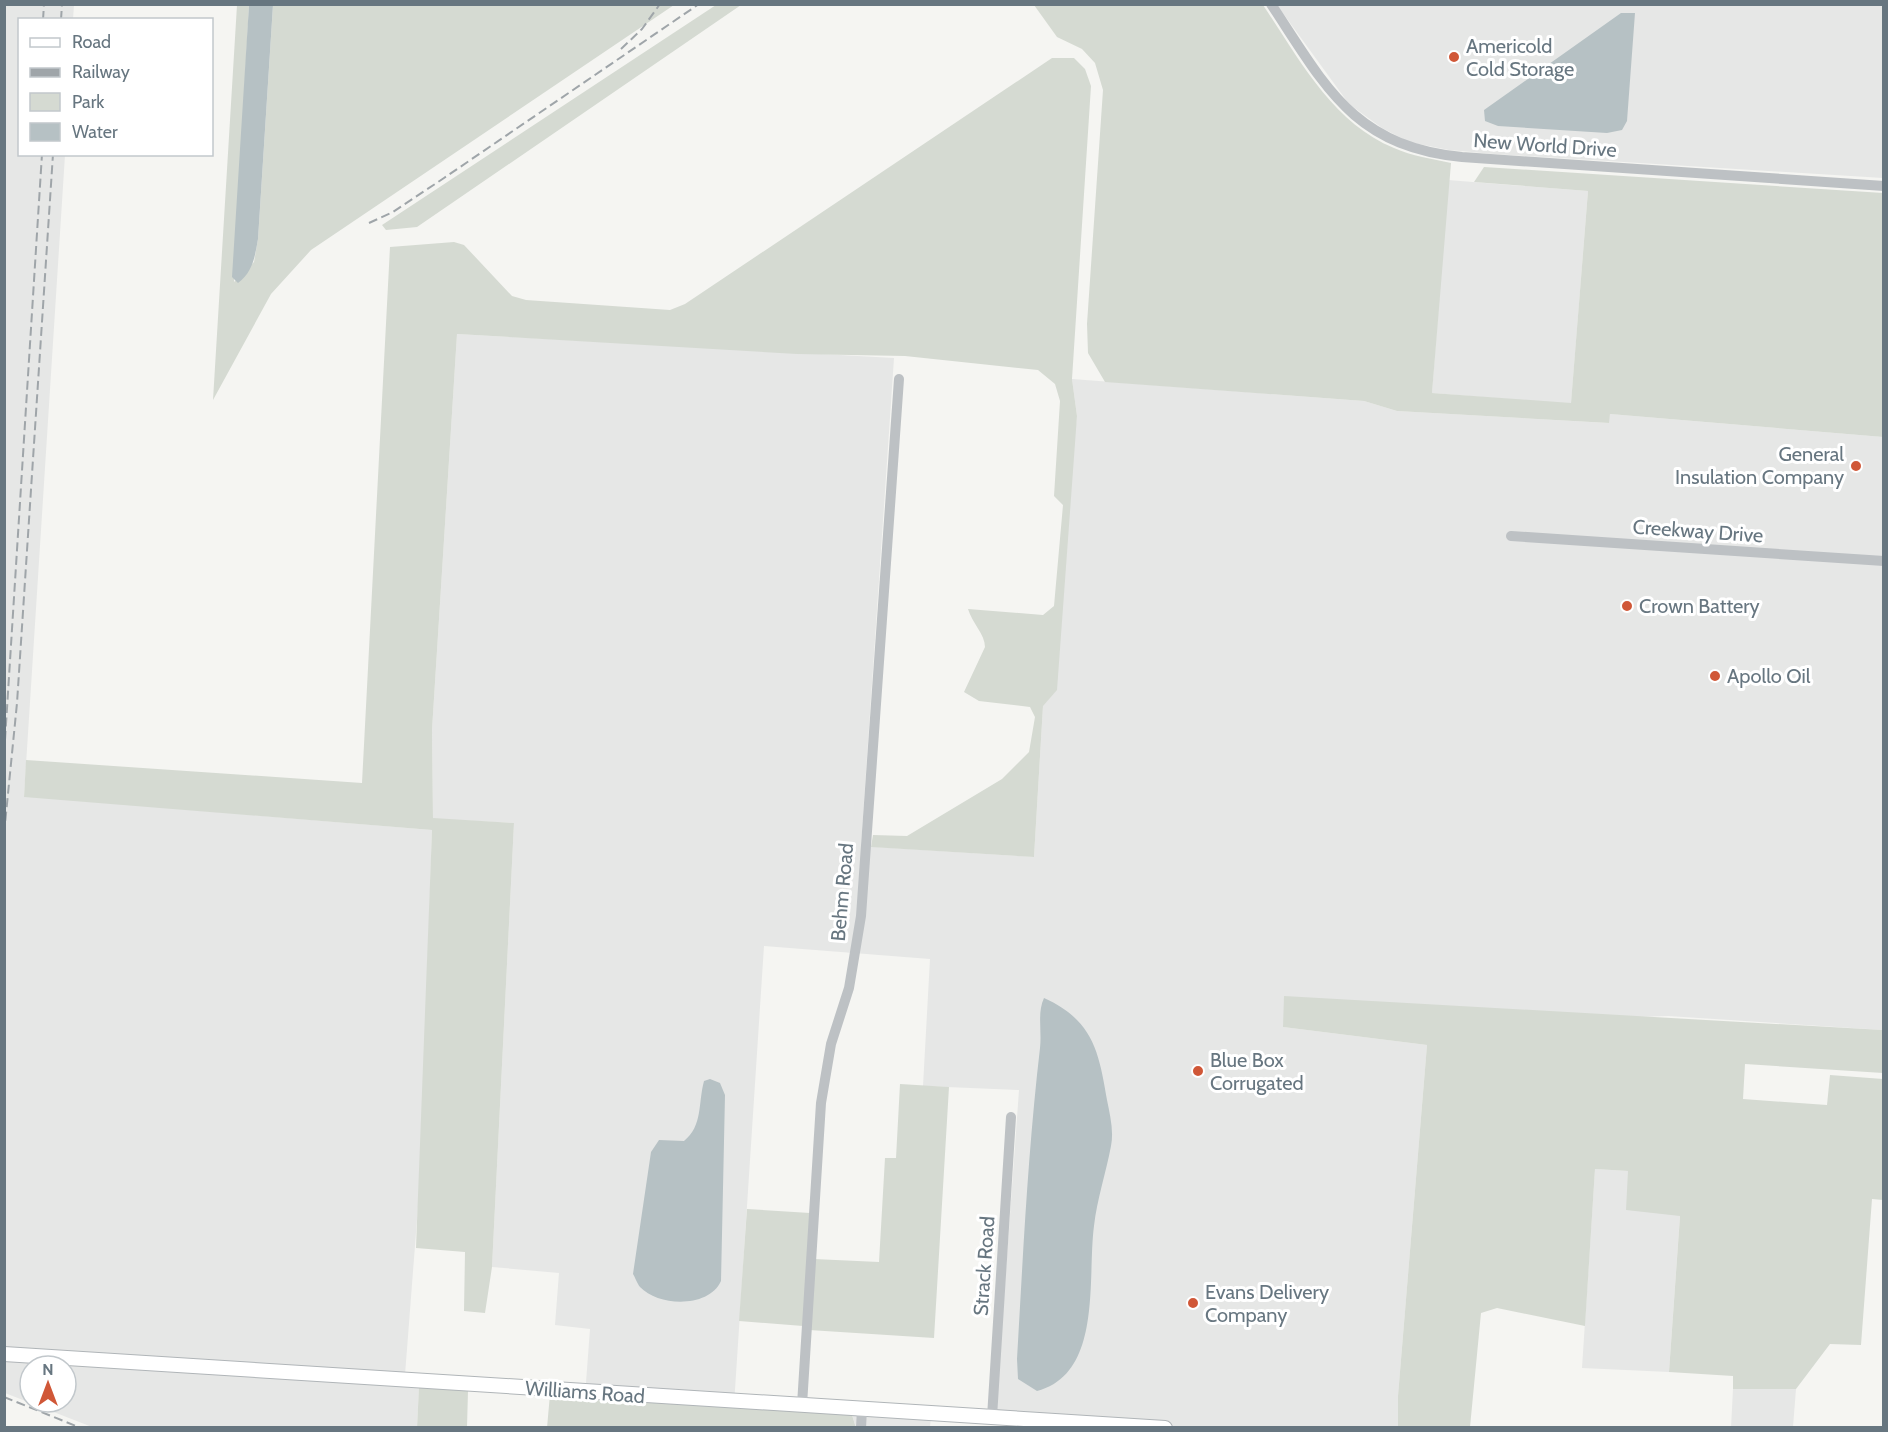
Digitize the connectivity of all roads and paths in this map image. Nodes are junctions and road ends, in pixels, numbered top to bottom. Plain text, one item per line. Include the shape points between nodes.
1 (1271, 4) edge
2 (1884, 186) edge
3 (899, 379) dead end
4 (1510, 536) dead end
5 (1884, 561) edge
6 (1011, 1118) dead end
7 (4, 1354) edge
8 (801, 1405) junction
9 (862, 1408) junction
10 (992, 1417) junction
11 (861, 1428) edge
12 (1165, 1428) edge

1 - 2 street, New World Drive via 1340,105 1379,134 1421,152
3 - 8 street, Behm Road via 861,916 849,988 831,1044 821,1103
4 - 5 street, Creekway Drive
6 - 10 street, Strack Road
7 - 8 main road, Williams Road
8 - 9 main road, Williams Road
9 - 10 main road, Williams Road
9 - 11 street
10 - 12 main road, Williams Road

